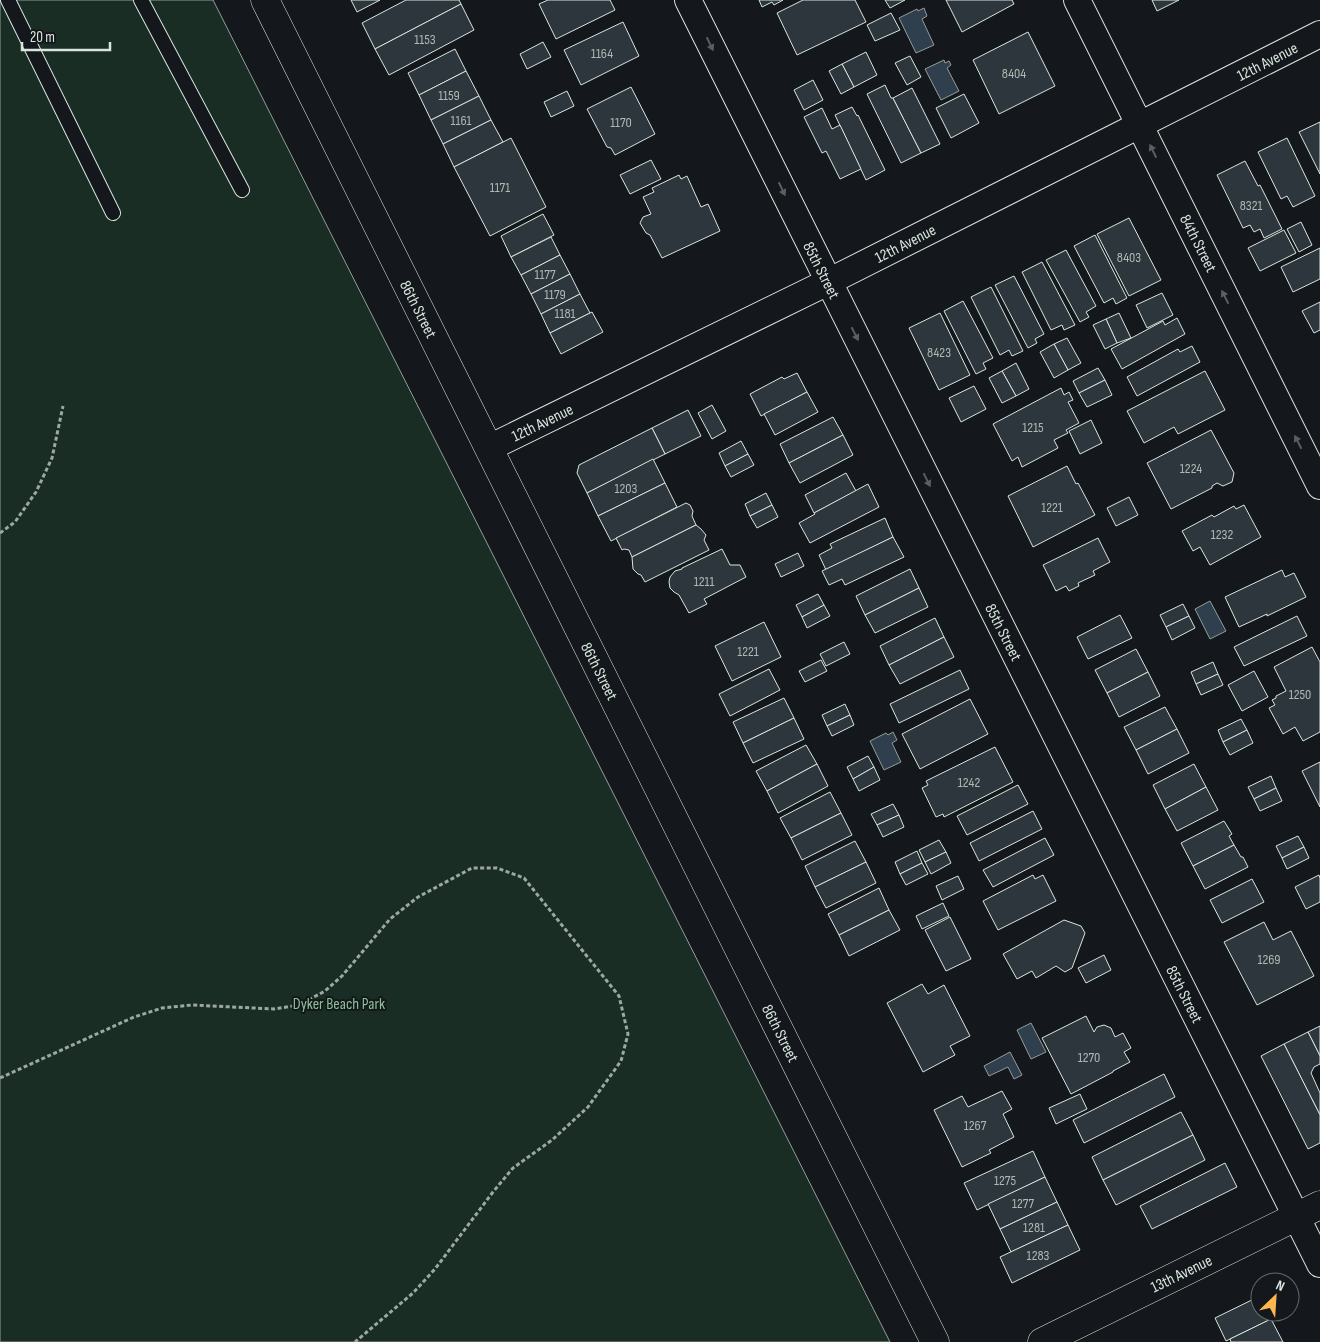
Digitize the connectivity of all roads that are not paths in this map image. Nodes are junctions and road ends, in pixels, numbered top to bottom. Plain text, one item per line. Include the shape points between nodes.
1 (8, 0) edge
2 (141, 0) edge
3 (265, 0) edge
4 (688, 0) edge
5 (1078, 0) edge
6 (1320, 34) edge
7 (1140, 125) junction
8 (242, 190) dead end
9 (114, 213) dead end
10 (828, 282) junction
11 (489, 448) junction
12 (1320, 486) edge
13 (1308, 1211) edge
14 (1320, 1264) edge
15 (935, 1342) edge
16 (1042, 1342) edge

1 - 9 lane
2 - 8 lane
3 - 11 main road, 86th Street
4 -> 10 street, 85th Street
5 - 7 street, 84th Street
6 - 7 street, 12th Avenue
7 - 10 street, 12th Avenue
12 -> 7 street, 84th Street
10 - 11 street, 12th Avenue
10 -> 13 street, 85th Street
11 - 15 main road, 86th Street
13 - 14 street, 85th Street
13 - 16 main road, 13th Avenue

